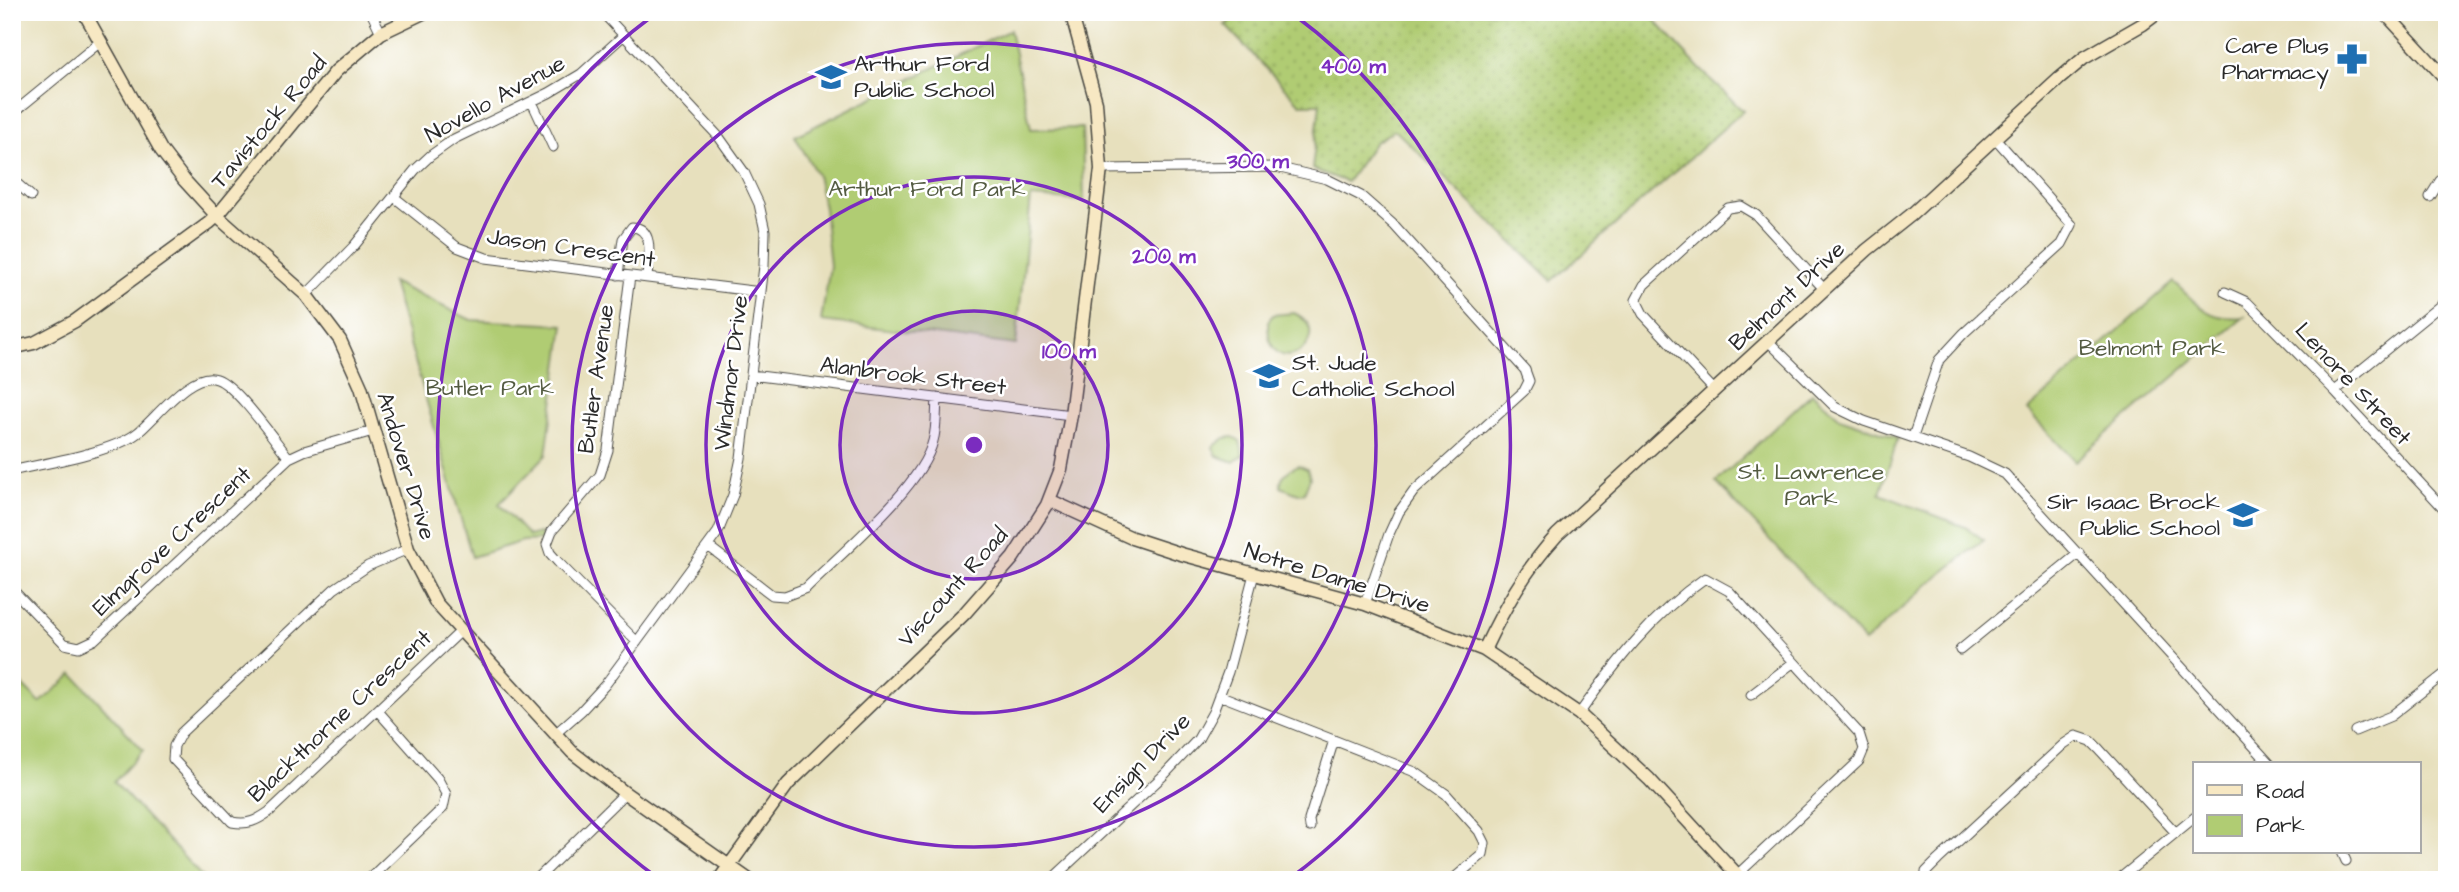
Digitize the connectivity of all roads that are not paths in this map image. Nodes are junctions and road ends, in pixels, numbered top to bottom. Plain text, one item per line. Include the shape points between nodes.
1 (84, 12) edge
2 (371, 12) edge
3 (425, 12) edge
4 (602, 12) edge
5 (1071, 12) edge
6 (2159, 12) edge
7 (2384, 12) edge
8 (381, 33) junction
9 (624, 35) junction
10 (100, 41) junction
11 (2447, 80) edge
12 (531, 102) junction
13 (12, 114) edge
14 (1995, 138) junction
15 (553, 147) dead end
16 (1101, 169) junction
17 (2447, 175) edge
18 (12, 179) edge
19 (30, 196) dead end
20 (394, 197) junction
21 (2430, 197) dead end
22 (217, 216) junction
23 (618, 275) junction
24 (630, 276) junction
25 (647, 278) junction
26 (1825, 290) junction
27 (761, 292) junction
28 (2224, 292) dead end
29 (306, 295) junction
30 (2447, 300) edge
31 (1769, 342) junction
32 (12, 348) edge
33 (751, 375) junction
34 (1715, 391) junction
35 (2335, 391) junction
36 (937, 398) junction
37 (1071, 415) junction
38 (373, 430) junction
39 (1913, 436) junction
40 (289, 458) junction
41 (12, 471) edge
42 (1049, 500) junction
43 (2447, 513) edge
44 (708, 546) junction
45 (408, 549) junction
46 (2079, 553) junction
47 (1254, 574) junction
48 (12, 589) edge
49 (1365, 604) junction
50 (461, 631) junction
51 (637, 642) junction
52 (1484, 650) junction
53 (1960, 650) dead end
54 (1794, 662) junction
55 (2447, 672) edge
56 (1219, 695) junction
57 (1751, 695) dead end
58 (377, 710) junction
59 (1579, 714) junction
60 (2355, 731) dead end
61 (555, 734) junction
62 (1334, 740) junction
63 (2265, 762) edge
64 (625, 793) junction
65 (2193, 819) edge
66 (1310, 827) dead end
67 (2176, 833) junction
68 (730, 866) junction
69 (1740, 877) edge
70 (368, 880) edge
71 (536, 880) edge
72 (719, 880) edge
73 (749, 880) edge
74 (1051, 880) edge
75 (1451, 880) edge
76 (1926, 880) edge
77 (2118, 880) edge

1 - 10 street, Andover Drive
2 - 8 street
3 - 8 street, Tavistock Road
4 - 9 street, Windmor Drive
5 - 16 street, Viscount Road via 1096,102
6 - 14 street, Belmont Drive via 2084,58
7 - 11 street
8 - 22 street, Tavistock Road via 336,71
9 - 12 street, Novello Avenue via 581,74
9 - 27 street, Windmor Drive via 719,137 744,172 765,231
10 - 13 street
10 - 22 street, Andover Drive via 161,150
12 - 15 street
12 - 20 street, Novello Avenue via 454,139 430,156
14 - 26 street, Belmont Drive
14 - 39 street via 2072,225 2062,244 1939,360
16 - 37 street, Viscount Road
16 - 49 street via 1276,167 1327,179 1361,196 1395,226 1525,370 1529,381 1524,391 1414,491 1399,512
17 - 21 street
18 - 19 street
20 - 23 street, Jason Crescent via 457,247 486,258
20 - 29 street, Novello Avenue via 355,246
22 - 29 street, Andover Drive
22 - 32 street, Tavistock Road via 75,321
23 - 24 street, Jason Crescent
23 - 25 street via 624,239 632,227 646,233 649,241
24 - 25 street, Jason Crescent
24 - 51 street, Butler Avenue via 608,450 600,475 551,531 547,544 558,562
25 - 27 street, Jason Crescent
26 - 31 street, Belmont Drive
26 - 34 street via 1756,215 1741,206 1718,216 1644,285 1636,300 1643,314
27 - 33 street, Windmor Drive
28 - 35 street, Lenore Street via 2247,302
29 - 38 street, Andover Drive via 340,340
30 - 35 street
31 - 34 street, Belmont Drive
31 - 39 street via 1835,407
33 - 36 street, Alanbrook Street
33 - 44 street, Windmor Drive via 733,495
34 - 52 street, Belmont Drive via 1542,551 1507,603
35 - 43 street, Lenore Street
36 - 37 street, Alanbrook Street
36 - 44 street via 933,441 908,488 806,588 785,596 772,595
37 - 42 street, Viscount Road via 1061,469
38 - 40 street, Elmgrove Crescent
38 - 45 street, Andover Drive
39 - 46 street via 2005,474
40 - 41 street via 231,389 205,377 192,382 136,434 116,445
40 - 48 street, Elmgrove Crescent via 94,640 79,647 65,644
42 - 47 street, Notre Dame Drive via 1132,538
42 - 68 street, Viscount Road via 1013,558 964,614 788,784
44 - 51 street, Windmor Drive
45 - 50 street, Andover Drive via 436,603
45 - 58 street, Blackthorne Crescent via 368,566 334,589 181,733 173,759 232,822 243,824 269,812
46 - 53 street
46 - 63 street
47 - 49 street, Notre Dame Drive
47 - 56 street, Ensign Drive
49 - 52 street, Notre Dame Drive
50 - 58 street, Blackthorne Crescent
50 - 61 street, Andover Drive
51 - 61 street, Windmor Drive via 605,685
52 - 59 street, Notre Dame Drive
54 - 57 street
54 - 59 street via 1729,591 1705,578 1647,628
54 - 69 street via 1859,733 1864,750 1859,761
55 - 60 street via 2391,716
56 - 62 street
56 - 74 street, Ensign Drive via 1198,739
58 - 70 street via 446,794 443,808
59 - 69 street, Notre Dame Drive via 1649,779
61 - 64 street, Andover Drive
62 - 66 street via 1308,820
62 - 75 street via 1415,772 1446,794 1479,831 1485,843 1483,854
64 - 68 street, Andover Drive
64 - 71 street
65 - 67 street
67 - 76 street via 2091,741 2076,736 1938,860 1926,872
67 - 77 street
68 - 72 street, Viscount Road
68 - 73 street, Andover Drive

